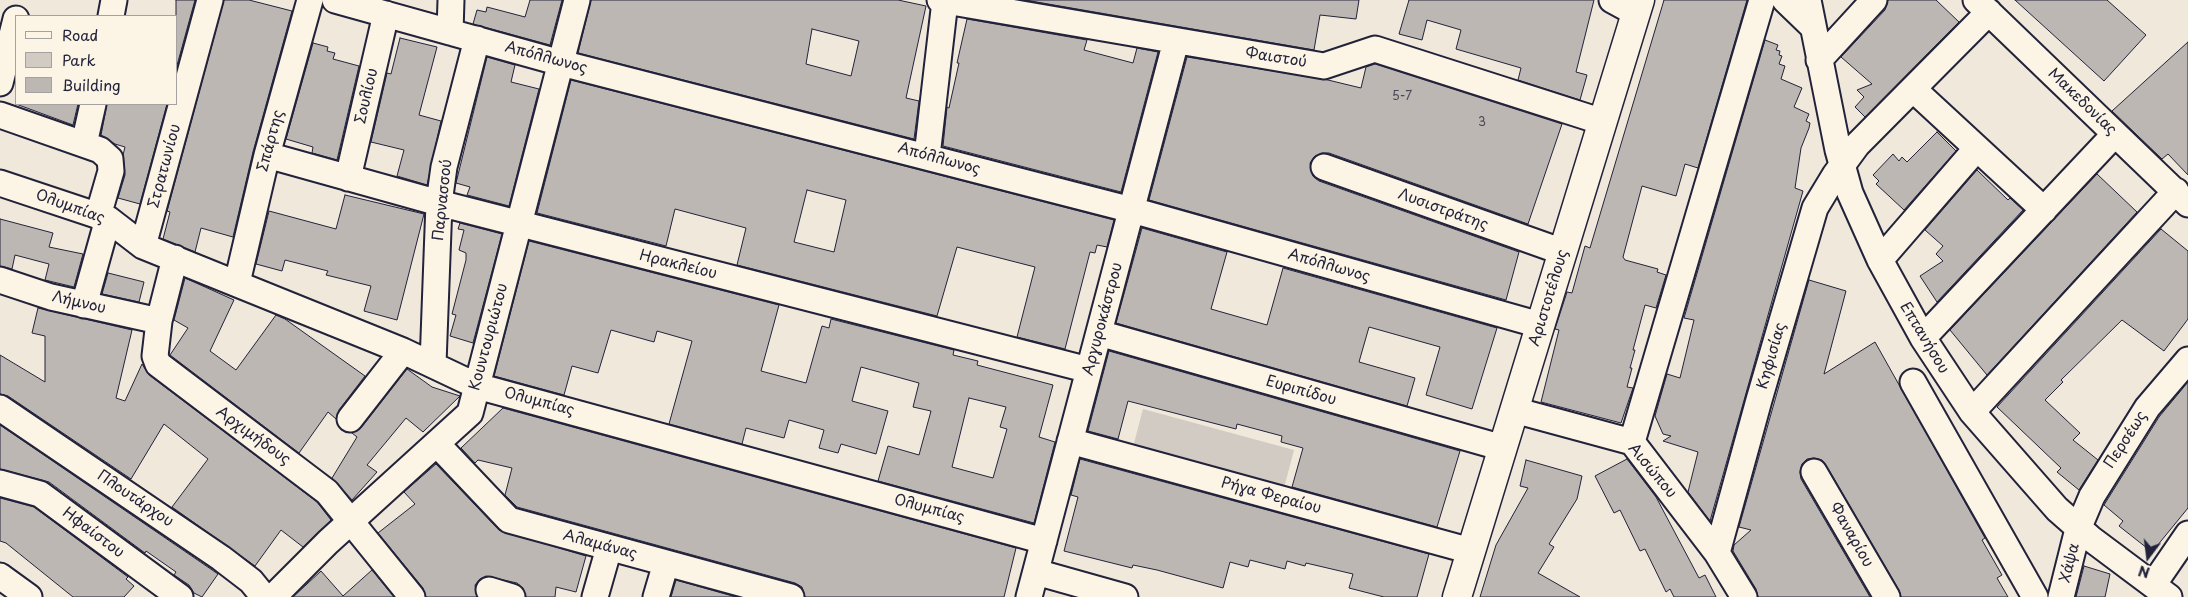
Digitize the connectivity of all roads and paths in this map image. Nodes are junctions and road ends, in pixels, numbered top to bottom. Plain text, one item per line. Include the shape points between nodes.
1 (21, 0) edge
2 (114, 0) edge
3 (210, 0) edge
4 (310, 0) edge
5 (335, 0) edge
6 (451, 0) edge
7 (577, 0) edge
8 (942, 0) edge
9 (1612, 0) edge
10 (1762, 0) edge
11 (1785, 0) edge
12 (1808, 0) edge
13 (1874, 0) edge
14 (1982, 6) edge
15 (1638, 7) edge
16 (386, 14) junction
17 (18, 15) edge
18 (111, 15) edge
19 (15, 26) edge
20 (1813, 27) junction
21 (450, 32) junction
22 (476, 39) junction
23 (1176, 41) junction
24 (1819, 60) junction
25 (561, 63) junction
26 (0, 84) edge
27 (1913, 89) junction
28 (93, 105) edge
29 (0, 115) edge
30 (1603, 122) junction
31 (2115, 134) junction
32 (84, 144) junction
33 (1978, 148) junction
34 (267, 155) junction
35 (927, 156) junction
36 (1841, 165) junction
37 (1324, 167) dead end
38 (348, 178) junction
39 (0, 183) edge
40 (2182, 197) edge
41 (439, 204) junction
42 (1132, 210) junction
43 (2044, 210) junction
44 (103, 218) junction
45 (519, 224) junction
46 (143, 246) junction
47 (1563, 252) junction
48 (175, 258) junction
49 (1880, 260) junction
50 (0, 280) edge
51 (237, 283) junction
52 (84, 305) junction
53 (159, 321) junction
54 (1540, 325) junction
55 (1099, 333) junction
56 (1923, 338) junction
57 (403, 351) junction
58 (2188, 360) edge
59 (433, 364) junction
60 (1089, 370) junction
61 (1913, 382) dead end
62 (477, 386) junction
63 (0, 408) edge
64 (1514, 410) junction
65 (1972, 412) junction
66 (350, 419) dead end
67 (1070, 442) junction
68 (1632, 442) junction
69 (437, 444) junction
70 (1503, 448) junction
71 (1814, 472) dead end
72 (0, 483) edge
73 (351, 521) junction
74 (2078, 529) junction
75 (2188, 534) edge
76 (1044, 540) junction
77 (609, 548) junction
78 (1471, 551) junction
79 (1717, 553) junction
80 (666, 563) junction
81 (1036, 572) junction
82 (0, 576) edge
83 (489, 590) dead end
84 (2161, 591) edge
85 (29, 597) edge
86 (180, 597) edge
87 (264, 597) edge
88 (273, 597) edge
89 (412, 597) edge
90 (512, 597) edge
91 (596, 597) edge
92 (656, 597) edge
93 (791, 597) edge
94 (1029, 597) edge
95 (1124, 597) edge
96 (1457, 597) edge
97 (1744, 597) edge
98 (1887, 597) edge
99 (2035, 597) edge
100 (2062, 597) edge

1 - 17 street
2 - 18 street
3 - 46 street, Στρατωνίου
4 - 34 street, Σπάρτης
5 - 16 street, Απόλλωνος
6 - 21 street
7 - 25 street, Κουντουριώτου
8 - 23 street, Φαιστού
8 - 35 street
9 - 15 street
10 - 68 street
11 - 20 street
12 - 20 street, Επτανήσου
13 - 24 street
14 - 27 street, Κηφισίας
14 - 31 street, Μακεδονίας
15 - 30 main road, Αριστοτέλους
16 - 21 street, Απόλλωνος
16 - 38 street, Σουλίου
19 - 26 street
20 - 24 street, Επτανήσου
21 - 22 street, Απόλλωνος
22 - 25 street, Απόλλωνος
22 - 41 street, Παρνασσού via 444,167
23 - 30 street, Φαιστού via 1324,66 1374,49
23 - 42 street, Αργυροκάστρου
24 - 36 street, Επτανήσου
25 - 35 street, Απόλλωνος
25 - 45 street, Κουντουριώτου
27 - 33 street
27 - 36 street, Κηφισίας
28 - 32 street
29 - 32 street
30 - 47 main road, Αριστοτέλους
31 - 40 street, Μακεδονίας
31 - 43 street
32 - 44 street via 110,158
33 - 43 street
33 - 49 street
34 - 38 street, Ηρακλείου
34 - 51 street, Σπάρτης
35 - 42 street, Απόλλωνος
36 - 49 street, Επτανήσου
36 - 79 street, Κηφισίας via 1812,217
37 - 47 street, Λυσιστράτης
38 - 41 street, Ηρακλείου
39 - 44 street, Ολυμπίας
40 - 65 street
41 - 45 street, Ηρακλείου
41 - 59 street, Παρνασσού
42 - 54 street, Απόλλωνος
42 - 55 street, Αργυροκάστρου
43 - 56 street
44 - 46 street, Ολυμπίας
44 - 52 street
45 - 60 street, Ηρακλείου
45 - 62 street, Κουντουριώτου
46 - 48 street, Ολυμπίας
47 - 54 main road, Αριστοτέλους
48 - 51 street, Ολυμπίας
48 - 53 street, Αρχιμήδους
49 - 56 street, Επτανήσου
50 - 52 street, Λήμνου
51 - 57 street, Ολυμπίας
52 - 53 street, Λήμνου
53 - 73 street, Αρχιμήδους via 155,356 161,368 320,486
54 - 64 main road, Αριστοτέλους
55 - 60 street, Αργυροκάστρου
55 - 70 street, Ευριπίδου
56 - 65 street, Επτανήσου
57 - 59 street, Ολυμπίας
57 - 66 street
58 - 74 street, Περσέως via 2131,430 2092,496
59 - 62 street, Ολυμπίας
60 - 67 street, Αργυροκάστρου
61 - 99 street
62 - 69 street, Κουντουριώτου via 470,413
62 - 76 street, Ολυμπίας
63 - 87 street, Πλουτάρχου via 221,558 251,581
64 - 68 street, Αισώπου
64 - 70 main road, Αριστοτέλους
65 - 74 street, Επτανήσου via 2041,492
67 - 76 street, Αργυροκάστρου
67 - 78 street, Ρήγα Φεραίου
68 - 79 street, Αισώπου
69 - 73 street, Κουντουριώτου
69 - 77 street, Αλαμάνας via 509,520
70 - 78 main road, Αριστοτέλους
71 - 98 street, Φαναρίου
72 - 86 street, Ηφαίστου via 40,494
73 - 88 street, Κουντουριώτου
73 - 89 street, Αρχιμήδους
74 - 84 street, Επτανήσου
74 - 100 street, Χάψα
75 - 84 street
76 - 81 street, Αργυροκάστρου
77 - 80 street, Αλαμάνας
77 - 91 street
78 - 96 main road, Αριστοτέλους
79 - 97 street, Αισώπου
80 - 92 street
80 - 93 street, Αλαμάνας
81 - 94 street, Αργυροκάστρου
81 - 95 street
82 - 85 street
83 - 90 street

